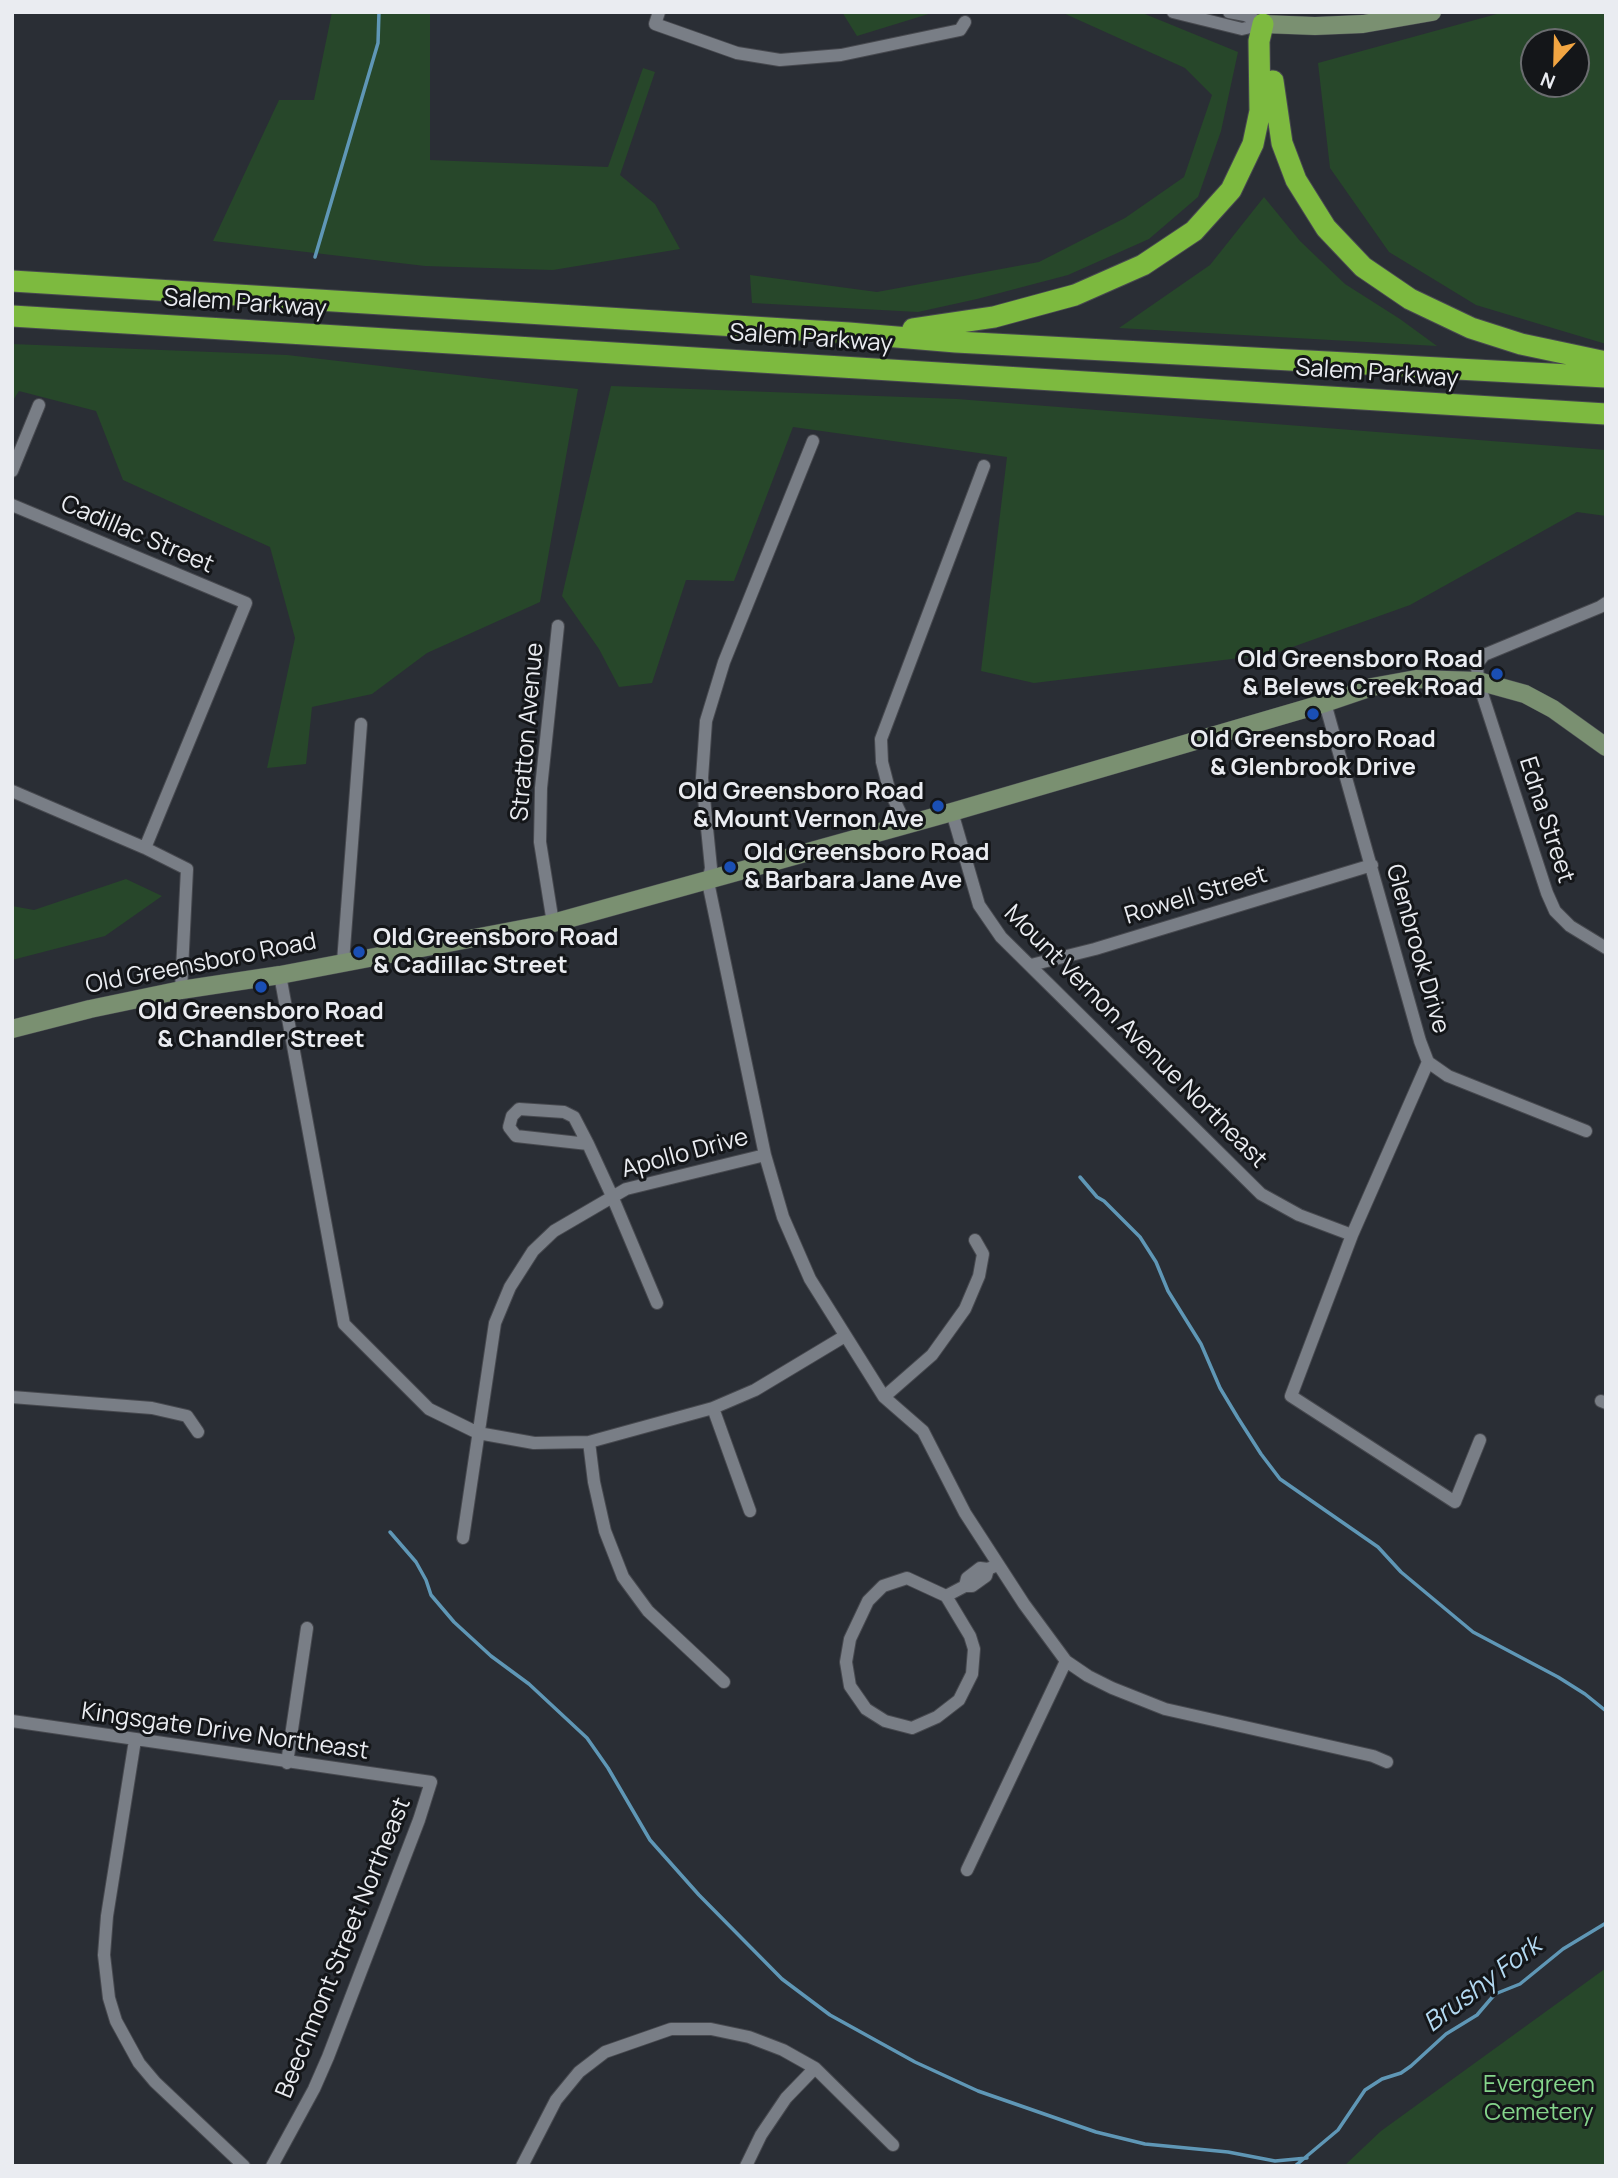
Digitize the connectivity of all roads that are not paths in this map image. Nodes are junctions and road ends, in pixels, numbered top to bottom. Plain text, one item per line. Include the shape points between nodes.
1 (1173, 12) edge
2 (1229, 12) edge
3 (1432, 12) edge
4 (657, 18) edge
5 (965, 22) dead end
6 (1263, 24) junction
7 (12, 281) edge
8 (12, 316) edge
9 (849, 333) junction
10 (1606, 362) edge
11 (1606, 377) edge
12 (39, 405) dead end
13 (1606, 414) edge
14 (814, 441) dead end
15 (984, 466) dead end
16 (12, 471) edge
17 (12, 505) edge
18 (1604, 608) edge
19 (558, 626) dead end
20 (1478, 681) junction
21 (1325, 703) junction
22 (361, 724) dead end
23 (1606, 747) edge
24 (12, 791) edge
25 (952, 812) junction
26 (906, 825) junction
27 (145, 848) junction
28 (1372, 865) junction
29 (708, 881) junction
30 (554, 923) junction
31 (1606, 948) edge
32 (344, 962) junction
33 (1031, 965) junction
34 (280, 975) junction
35 (181, 990) junction
36 (12, 1029) edge
37 (1428, 1062) junction
38 (1586, 1131) dead end
39 (587, 1144) junction
40 (765, 1155) junction
41 (612, 1196) junction
42 (1352, 1235) junction
43 (975, 1240) dead end
44 (657, 1303) dead end
45 (845, 1336) junction
46 (12, 1397) edge
47 (884, 1397) junction
48 (713, 1408) junction
49 (198, 1432) dead end
50 (478, 1433) junction
51 (1479, 1440) dead end
52 (589, 1442) junction
53 (750, 1511) dead end
54 (463, 1538) dead end
55 (993, 1567) junction
56 (946, 1596) junction
57 (307, 1628) dead end
58 (1066, 1661) junction
59 (724, 1682) dead end
60 (12, 1721) edge
61 (135, 1740) junction
62 (1387, 1762) dead end
63 (287, 1763) junction
64 (432, 1782) joint
65 (967, 1870) dead end
66 (814, 2068) junction
67 (893, 2145) dead end
68 (244, 2166) edge
69 (272, 2166) edge
70 (522, 2166) edge
71 (747, 2166) edge

1 - 6 street via 1242,29
2 - 6 street
3 - 6 street via 1363,24
4 - 5 street via 737,54 780,60 841,55 960,30
6 - 9 highway via 1260,111 1248,159 1221,204 1178,244 1110,281 1022,311 945,326
6 - 10 highway via 1270,40 1277,123 1288,162 1315,214 1351,255 1393,289 1460,324 1521,344
7 - 9 highway, Salem Parkway
8 - 13 highway, Salem Parkway
9 - 11 highway, Salem Parkway
12 - 16 street
14 - 29 street via 724,662 706,722 702,779 711,869
15 - 26 street via 881,739 889,789
17 - 27 street, Cadillac Street via 246,603
18 - 20 street via 1484,655 1477,664
19 - 30 street, Stratton Avenue via 540,842
20 - 21 street, Old Greensboro Road via 1420,678
20 - 23 street, Old Greensboro Road via 1534,699
20 - 31 street, Edna Street via 1555,911
21 - 25 street, Old Greensboro Road
21 - 28 street, Glenbrook Drive
22 - 32 street
24 - 27 street
25 - 26 street, Old Greensboro Road
25 - 33 street, Mount Vernon Avenue Northeast via 979,905 1002,937
26 - 29 street, Old Greensboro Road
27 - 35 street via 187,869
28 - 33 street, Rowell Street
28 - 37 street, Glenbrook Drive
29 - 30 street, Old Greensboro Road
29 - 40 street
30 - 32 street, Old Greensboro Road
32 - 34 street, Old Greensboro Road
33 - 42 street, Mount Vernon Avenue Northeast via 1261,1194 1299,1215
34 - 35 street, Old Greensboro Road
34 - 50 street via 344,1324 429,1409
35 - 36 street, Old Greensboro Road
37 - 38 street via 1448,1076
37 - 42 street, Glenbrook Drive
39 - 39 street via 516,1136 509,1127 512,1116 519,1109 564,1112 574,1117
39 - 41 street
40 - 41 street, Apollo Drive
40 - 45 street via 783,1217 810,1279
41 - 44 street
41 - 50 street, Apollo Drive via 542,1240 521,1266 495,1323
42 - 51 street, Glenbrook Drive via 1291,1395 1455,1502
43 - 47 street via 983,1254 965,1309 932,1355
45 - 47 street
45 - 48 street via 755,1390
46 - 49 street via 152,1408 187,1416
47 - 55 street via 923,1431
48 - 52 street
48 - 53 street
50 - 52 street via 534,1443
50 - 54 street, Apollo Drive
52 - 59 street via 605,1531 623,1577 648,1611
55 - 56 street via 972,1586
55 - 58 street
56 - 56 street via 907,1578 883,1586 867,1601 850,1639 846,1662 850,1686 866,1709 885,1721 912,1728 937,1717 959,1700 972,1674 970,1636
57 - 63 street
58 - 62 street via 1112,1688 1166,1709
58 - 65 street
60 - 61 street, Kingsgate Drive Northeast
61 - 63 street, Kingsgate Drive Northeast
61 - 68 street via 107,1916 108,1998 139,2063
63 - 64 street, Kingsgate Drive Northeast
64 - 69 street, Beechmont Street Northeast via 328,2057
66 - 67 street
66 - 70 street via 750,2037 711,2029 671,2029 638,2039 605,2052 579,2072 556,2099
66 - 71 street via 786,2098

